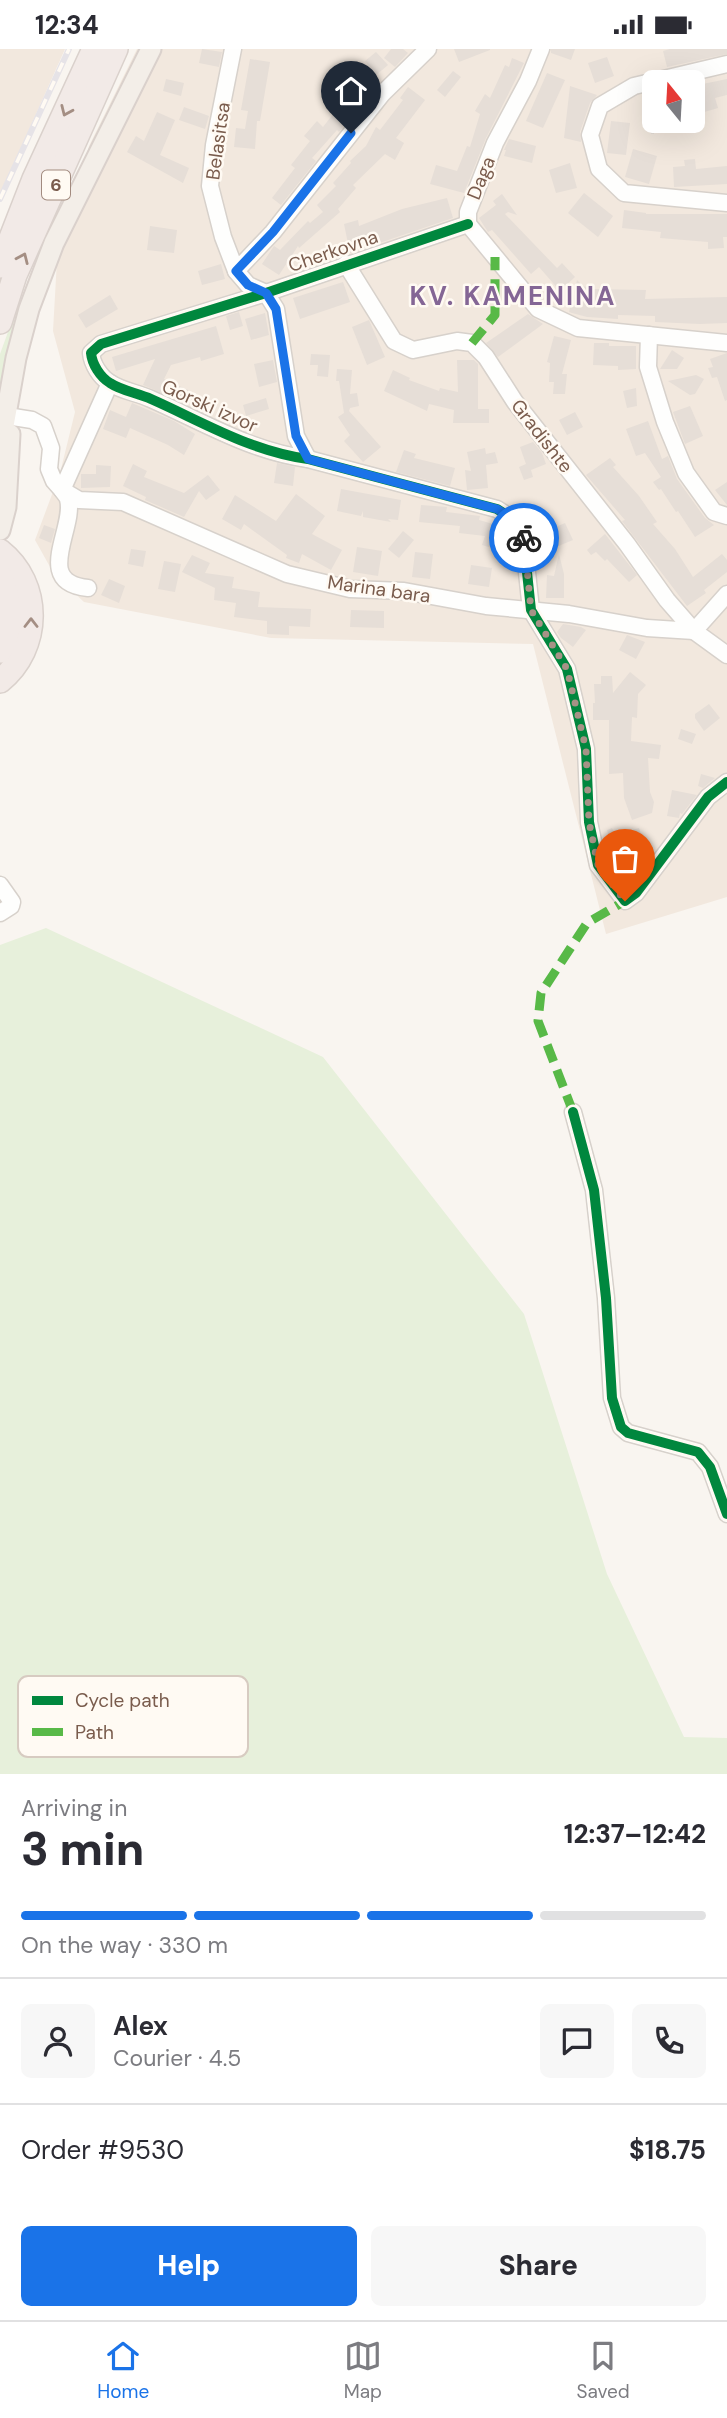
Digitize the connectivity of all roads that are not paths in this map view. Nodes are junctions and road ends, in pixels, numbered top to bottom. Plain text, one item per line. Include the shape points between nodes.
1 (94, 49) edge
2 (116, 49) edge
3 (151, 49) edge
4 (233, 49) edge
5 (541, 49) edge
6 (421, 51) edge
7 (727, 64) edge
8 (34, 179) junction
9 (727, 203) edge
10 (468, 224) junction
11 (0, 239) edge
12 (346, 264) junction
13 (0, 266) edge
14 (236, 271) junction
15 (266, 293) junction
16 (0, 322) edge
17 (649, 335) junction
18 (727, 343) edge
19 (110, 383) junction
20 (7, 416) junction
21 (0, 448) edge
22 (308, 459) junction
23 (62, 490) junction
24 (727, 516) edge
25 (0, 530) edge
26 (0, 551) edge
27 (0, 576) edge
28 (88, 588) dead end
29 (727, 594) edge
30 (531, 610) junction
31 (694, 631) junction
32 (0, 651) edge
33 (727, 655) edge
34 (0, 681) edge
35 (727, 782) edge
36 (0, 885) edge
37 (0, 912) edge
38 (573, 1112) dead end
39 (727, 1514) edge

1 -> 8 highway, 6
16 -> 2 highway, 6 via 15,275
3 - 20 main road via 50,254 29,309
4 - 14 street, Belasitsa via 210,186
5 - 10 street, Daga via 495,143 468,212
6 - 14 street
7 - 9 street via 634,86 600,106 590,135 599,169 624,193
8 - 11 highway
8 - 13 highway, 6
10 - 12 street, Cherkovna
10 - 17 street, Daga via 538,309 578,328
12 - 15 street, Cherkovna
12 - 31 street, Gradishte via 394,341 413,350 457,341 471,343
14 - 15 street via 248,285
15 - 19 street, Cherkovna via 101,344 91,353 92,363
15 - 22 street via 276,309 296,436
17 - 18 street, Daga
17 - 24 street via 648,367 664,422 686,473 714,512
19 - 22 street, Gorski izvor via 230,437 282,456
19 - 23 street
20 - 21 main road
20 - 23 street via 43,426 51,448 49,469
20 - 25 main road via 6,507
22 - 30 street, Gorski izvor via 497,509 522,525
23 - 28 street via 68,500 68,515 60,546 62,572 75,587
23 - 30 street, Marina bara via 79,500 123,502 287,574 350,589 404,591
34 -> 26 highway via 20,661 32,623 26,590
27 - 32 highway via 11,616
29 - 31 street
30 - 31 street, Marina bara
30 - 35 street, Gorski izvor via 567,669 586,749 589,822 598,865 625,901 636,893 708,797
31 - 33 street, Gradishte
36 - 37 street via 12,902
38 - 39 street via 594,1190 612,1398 621,1427 628,1433 698,1452 710,1467

